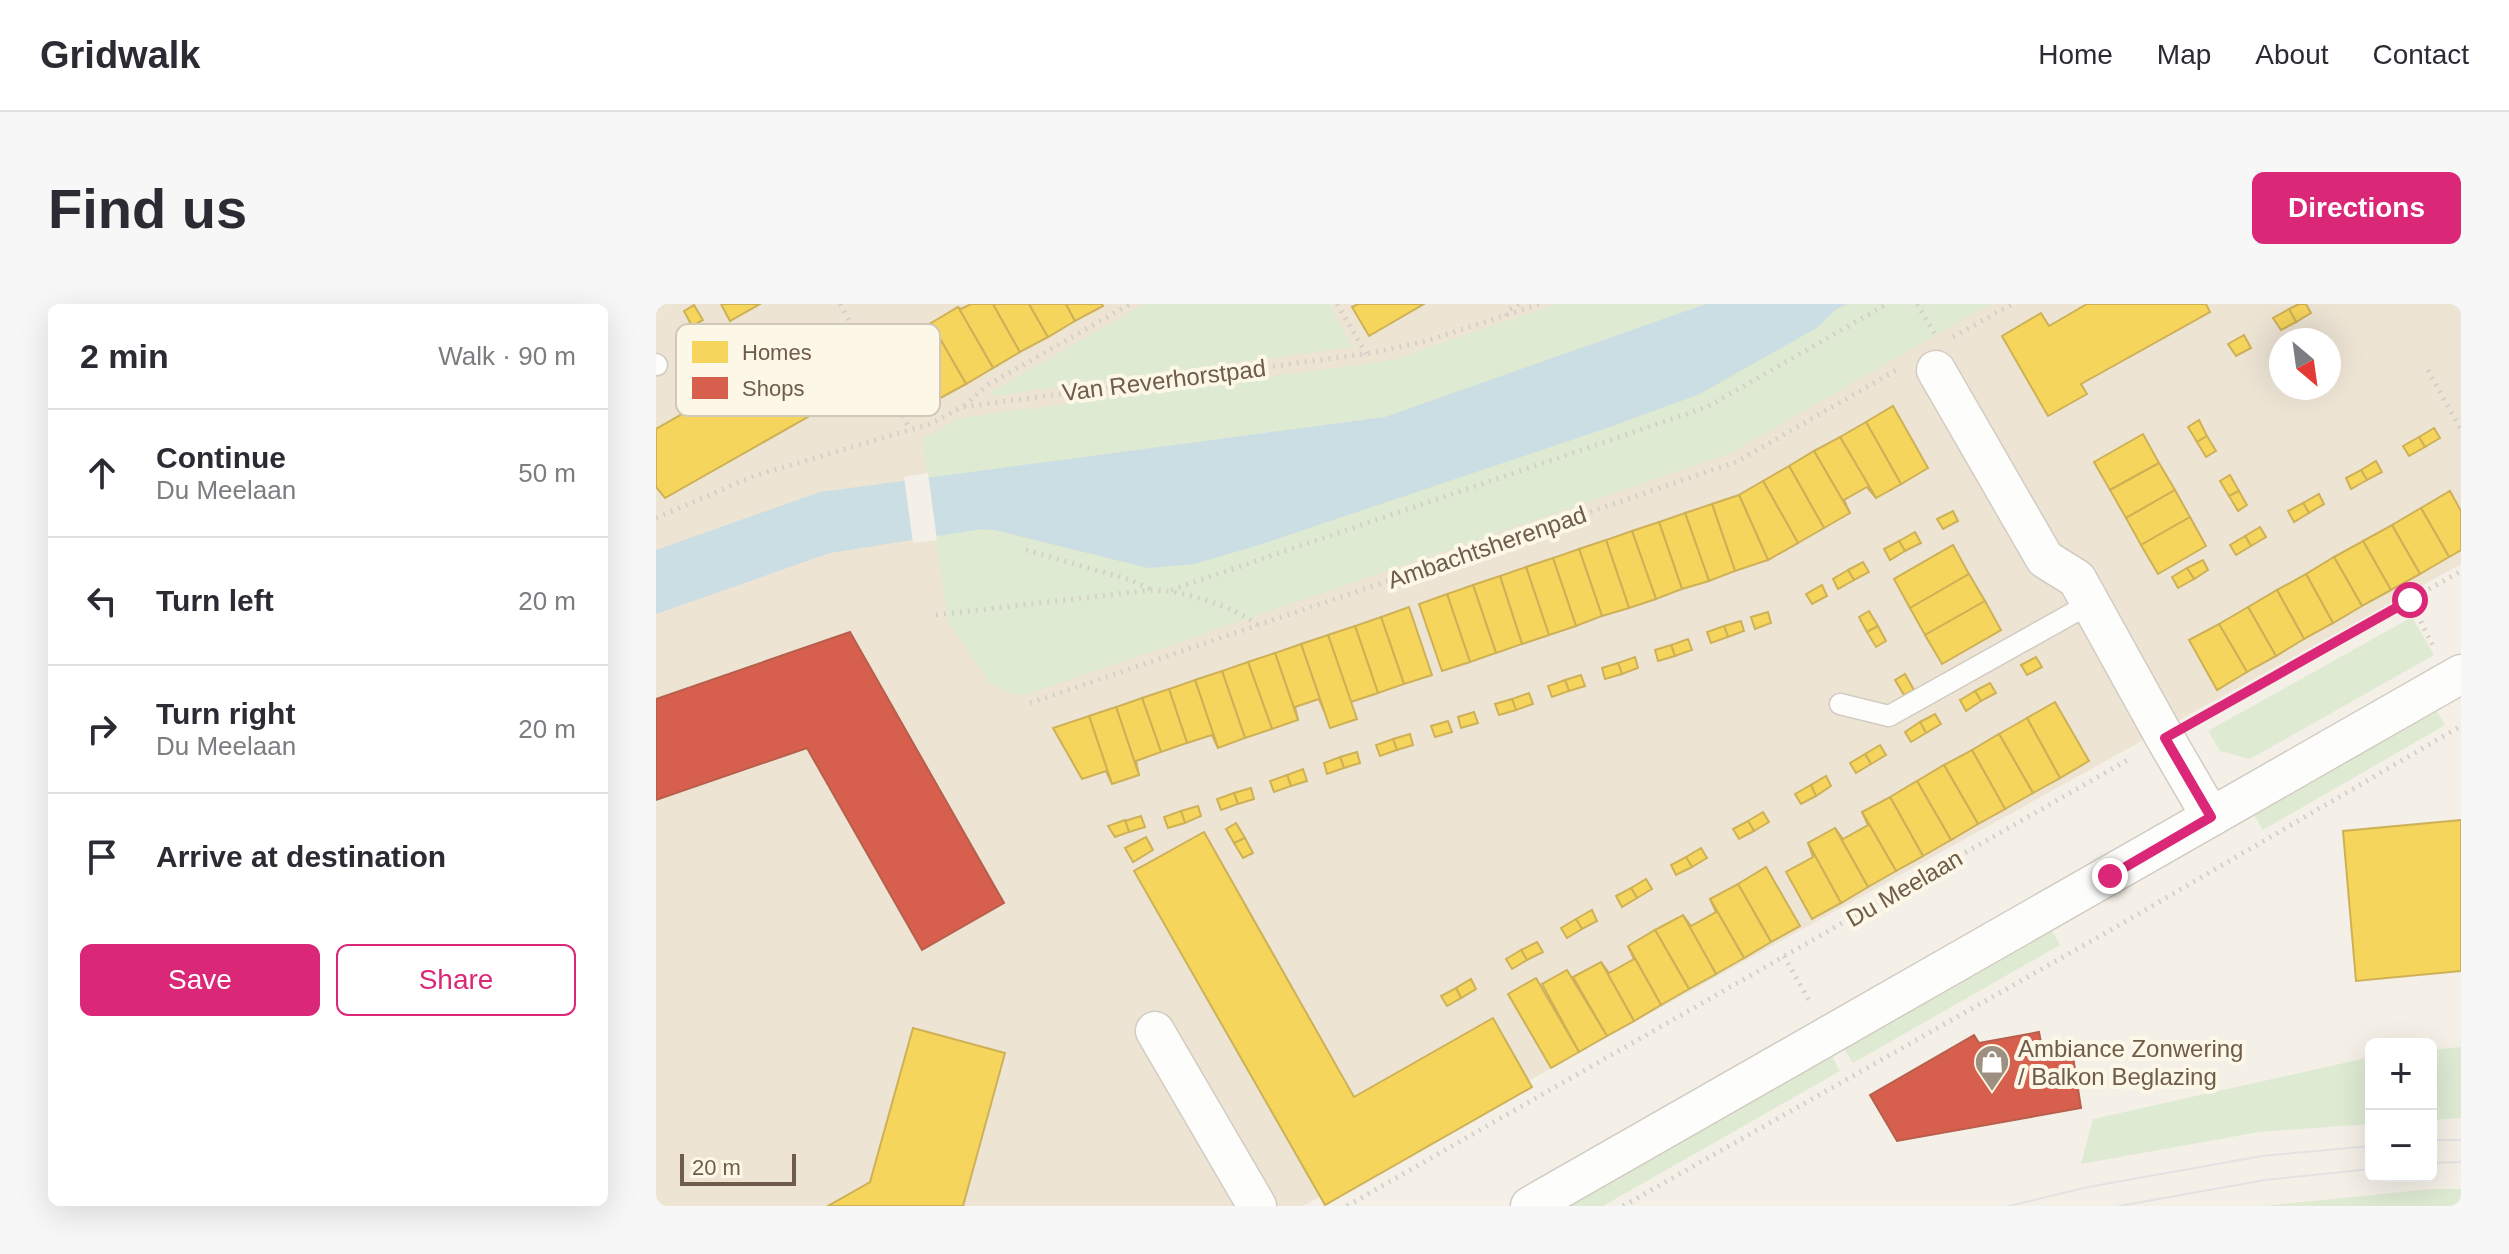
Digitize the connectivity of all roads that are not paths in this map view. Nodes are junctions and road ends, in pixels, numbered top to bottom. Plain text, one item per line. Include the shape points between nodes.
1 (1930, 358) road end
2 (2091, 603) junction
3 (2456, 677) edge
4 (1840, 704) dead end
5 (2211, 817) junction
6 (1155, 1031) dead end
7 (1257, 1206) edge
8 (1530, 1206) edge

1 - 2 street via 2045,559 2077,579
2 - 4 lane via 1889,716
2 - 5 street
3 - 5 street
5 - 8 street
6 - 7 street

